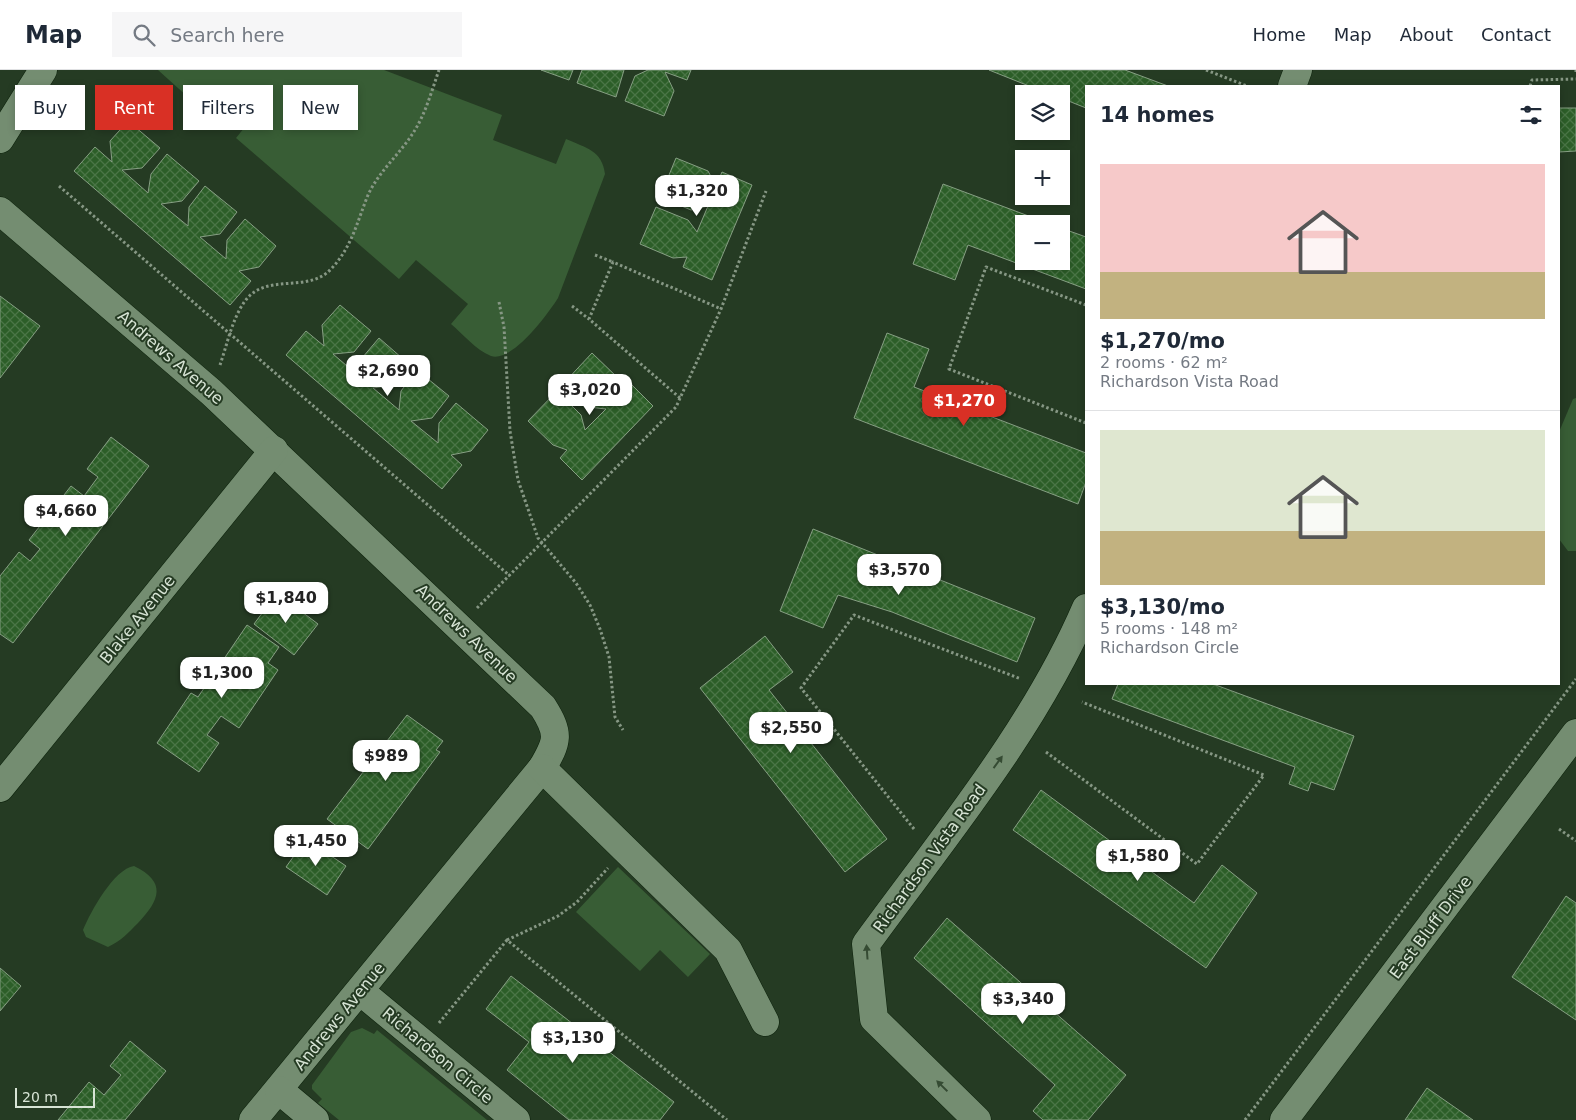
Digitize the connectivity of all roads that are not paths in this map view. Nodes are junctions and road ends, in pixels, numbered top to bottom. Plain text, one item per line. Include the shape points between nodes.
1 (43, 70) edge
2 (1298, 70) edge
3 (1292, 85) edge
4 (0, 139) edge
5 (0, 211) edge
6 (274, 450) junction
7 (1085, 610) edge
8 (1576, 733) edge
9 (542, 768) junction
10 (0, 788) edge
11 (360, 991) junction
12 (765, 1022) dead end
13 (278, 1090) junction
14 (253, 1120) edge
15 (315, 1120) edge
16 (516, 1120) edge
17 (977, 1120) edge
18 (1284, 1120) edge

1 - 4 street
2 - 3 street
5 - 6 street, Andrews Avenue
6 - 9 street, Andrews Avenue via 543,707 555,726 554,748
6 - 10 street, Blake Avenue
17 -> 7 street, Richardson Vista Road via 874,1019 866,944 1014,740 1069,648
8 - 18 street, East Bluff Drive
9 - 11 street, Andrews Avenue
9 - 12 street via 728,950
11 - 13 street, Andrews Avenue
11 - 16 street, Richardson Circle
13 - 14 street, Andrews Avenue
13 - 15 street

